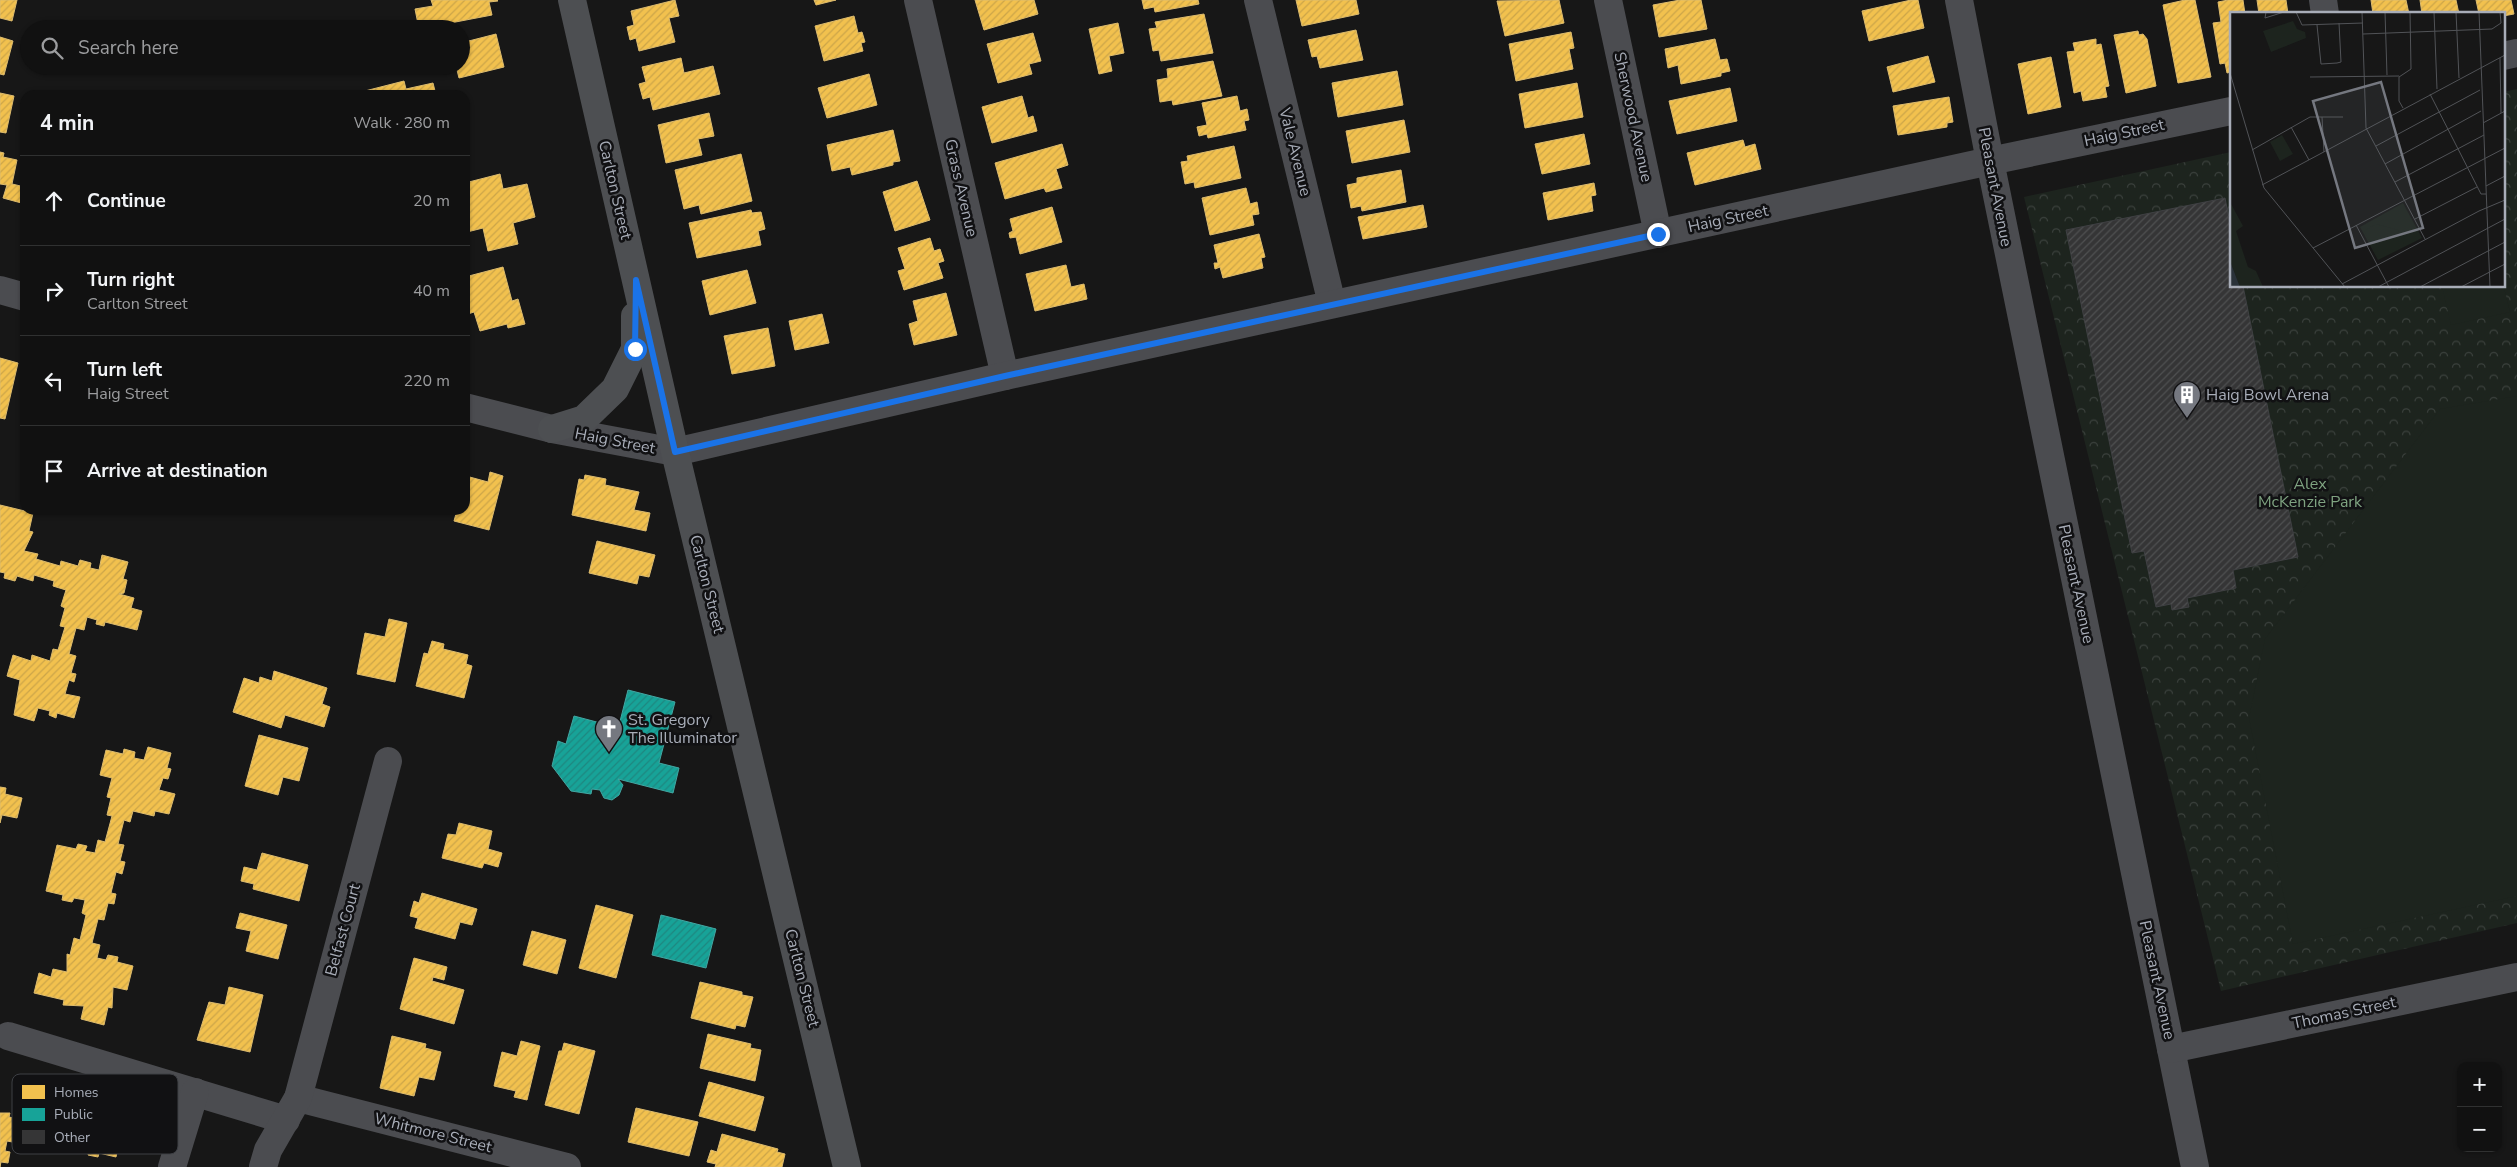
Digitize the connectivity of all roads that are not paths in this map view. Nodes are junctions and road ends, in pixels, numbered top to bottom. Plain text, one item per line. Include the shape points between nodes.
1 (572, 0) edge
2 (918, 0) edge
3 (1258, 0) edge
4 (1608, 0) edge
5 (1959, 0) edge
6 (2517, 53) edge
7 (2504, 56) edge
8 (2230, 111) edge
9 (1990, 161) junction
10 (1658, 234) junction
11 (636, 280) junction
12 (0, 290) edge
13 (20, 296) edge
14 (1332, 304) junction
15 (1005, 376) junction
16 (470, 408) edge
17 (552, 429) junction
18 (675, 452) junction
19 (388, 761) dead end
20 (2517, 977) edge
21 (8, 1036) dead end
22 (2171, 1049) junction
23 (134, 1074) edge
24 (178, 1087) edge
25 (194, 1092) junction
26 (292, 1109) junction
27 (178, 1147) edge
28 (176, 1154) edge
29 (172, 1167) edge
30 (264, 1167) edge
31 (567, 1167) edge
32 (847, 1167) edge
33 (2195, 1167) edge

1 - 11 main road, Carlton Street
2 - 15 street, Grass Avenue
3 - 14 street, Vale Avenue
4 - 10 street, Sherwood Avenue
5 - 9 street, Pleasant Avenue
6 - 7 street
8 - 9 street, Haig Street
9 - 10 street, Haig Street
9 - 22 street, Pleasant Avenue
10 - 14 street, Haig Street
11 - 17 main road via 635,349 615,390 584,419
11 - 18 main road, Carlton Street
12 - 13 street
14 - 15 street, Haig Street
15 - 18 street, Haig Street
16 - 17 street, Haig Street
17 - 18 street, Haig Street
18 - 32 main road, Carlton Street
19 - 26 street, Belfast Court
20 - 22 street, Thomas Street
21 - 23 street, Whitmore Street
22 - 33 street, Pleasant Avenue
24 - 25 street, Whitmore Street
25 - 26 street, Whitmore Street
25 - 27 street
26 - 30 street, Belfast Court via 268,1150
26 - 31 street, Whitmore Street
28 - 29 street

